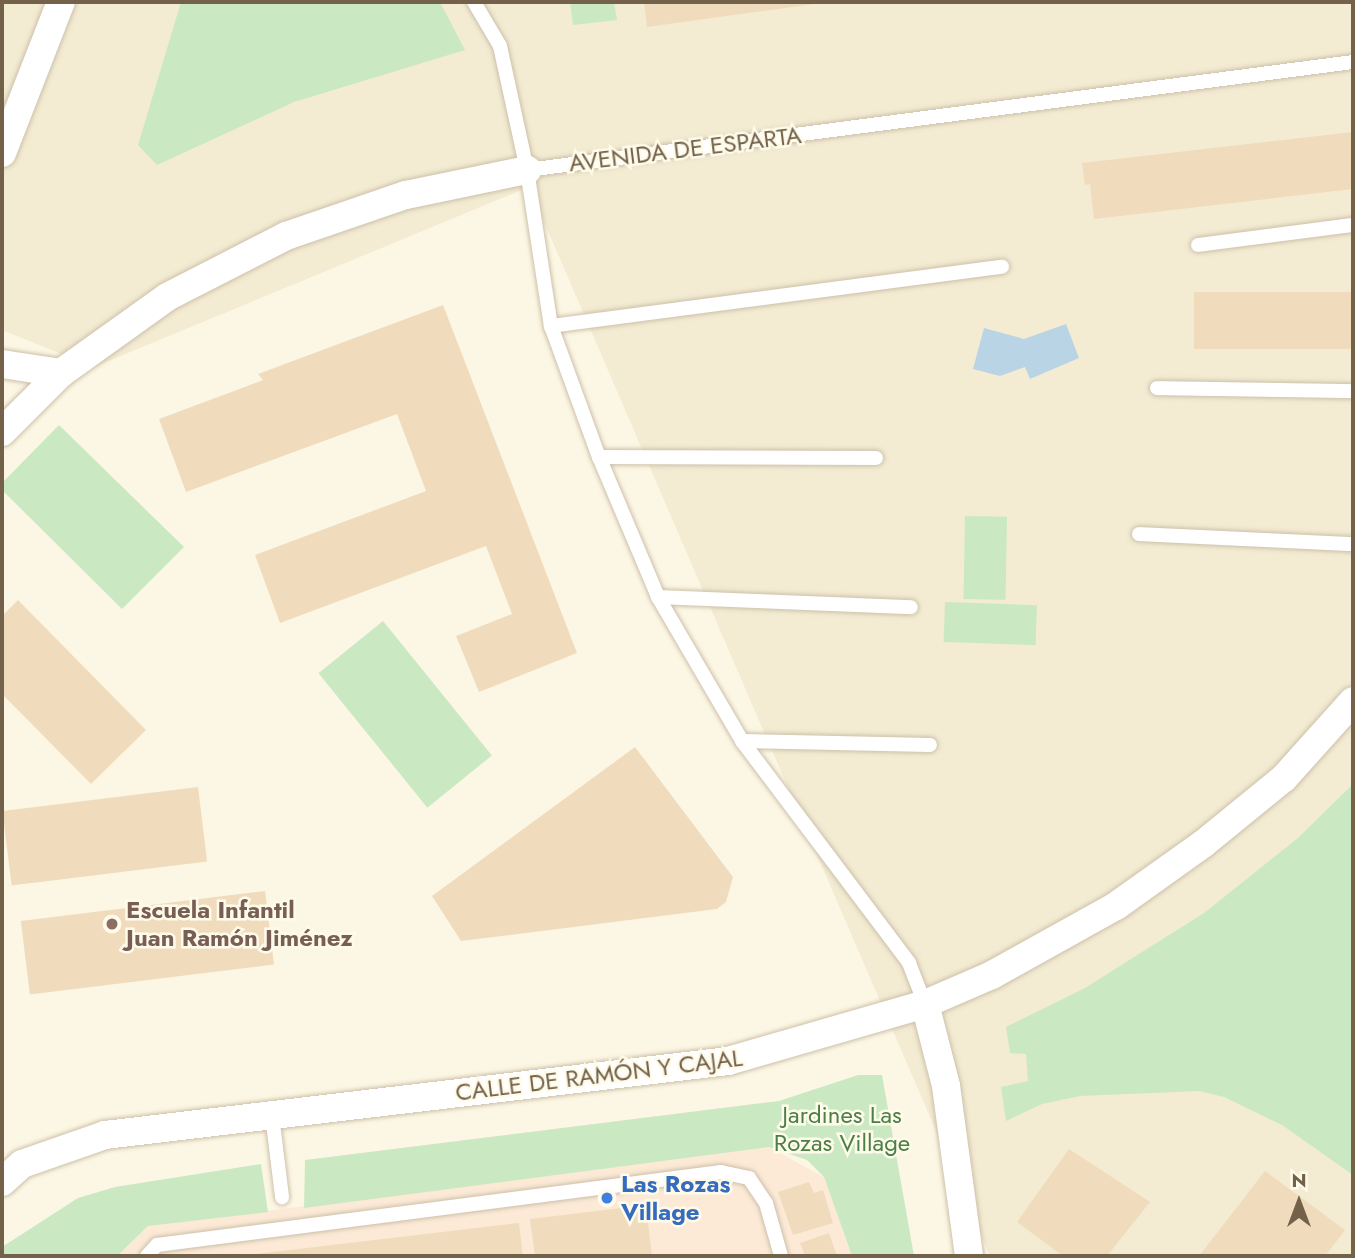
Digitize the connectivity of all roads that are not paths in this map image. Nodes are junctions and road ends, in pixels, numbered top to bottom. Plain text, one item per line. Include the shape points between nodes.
1 (61, 2) edge
2 (474, 2) edge
3 (1353, 62) edge
4 (11, 109) edge
5 (2, 153) edge
6 (527, 170) junction
7 (1353, 225) edge
8 (1198, 245) dead end
9 (1002, 267) dead end
10 (551, 326) junction
11 (2, 364) edge
12 (61, 373) junction
13 (1157, 388) dead end
14 (1353, 391) edge
15 (2, 432) edge
16 (599, 457) junction
17 (876, 458) dead end
18 (1139, 534) dead end
19 (1353, 544) edge
20 (658, 597) junction
21 (911, 607) dead end
22 (1353, 701) edge
23 (742, 741) junction
24 (930, 745) dead end
25 (925, 1004) junction
26 (272, 1115) junction
27 (2, 1182) edge
28 (282, 1197) dead end
29 (147, 1256) edge
30 (781, 1256) edge
31 (969, 1256) edge

1 - 4 street
2 - 6 lane via 500,46
3 - 6 lane, AVENIDA DE ESPARTA
4 - 5 street
6 - 10 lane
6 - 12 street, AVENIDA DE ESPARTA via 406,195 286,236 167,297
7 - 8 lane
9 - 10 lane
10 - 16 lane
11 - 12 street
12 - 15 street, AVENIDA DE ESPARTA
13 - 14 lane
16 - 17 lane
16 - 20 lane
18 - 19 lane
20 - 21 lane
20 - 23 lane
22 - 25 street, CALLE DE RAMÓN Y CAJAL via 1284,778 1149,883 992,975
23 - 24 lane
23 - 25 lane via 909,963
25 - 26 street, CALLE DE RAMÓN Y CAJAL via 728,1061
25 - 31 street via 946,1086
26 - 27 street, CALLE DE RAMÓN Y CAJAL via 106,1135 22,1164
26 - 28 lane
29 - 30 lane via 157,1245 722,1172 749,1178 766,1203

